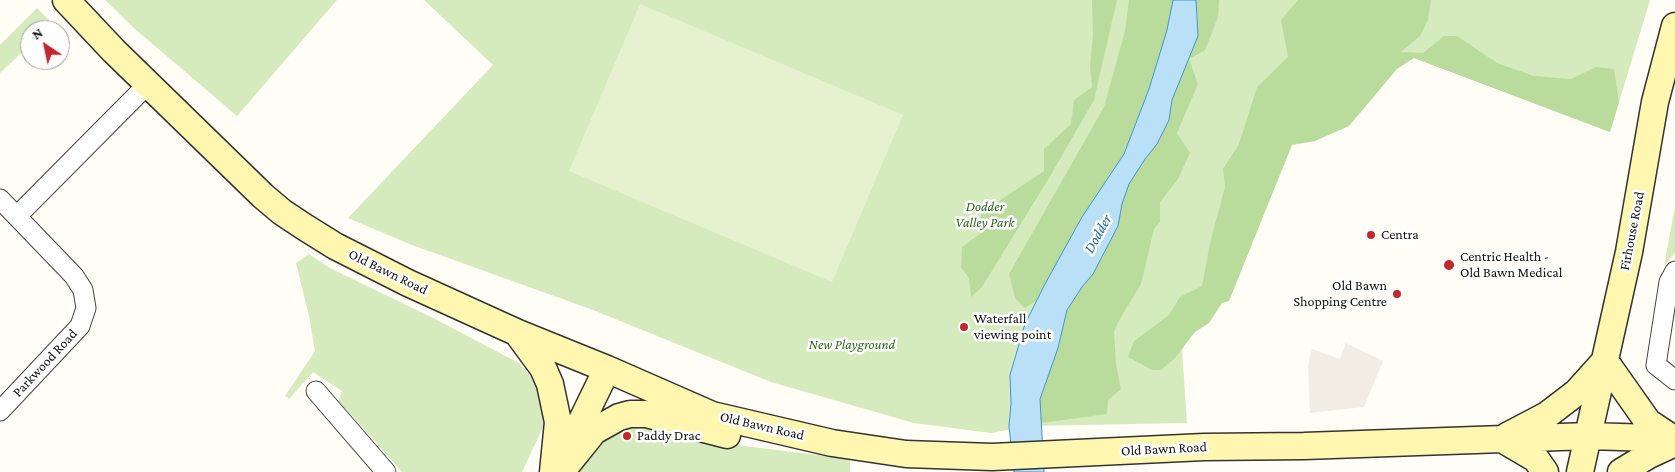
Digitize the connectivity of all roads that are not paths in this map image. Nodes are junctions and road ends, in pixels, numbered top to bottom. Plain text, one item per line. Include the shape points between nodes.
1 (66, 0) edge
2 (1675, 26) edge
3 (150, 84) junction
4 (0, 199) edge
5 (18, 216) junction
6 (1675, 271) edge
7 (518, 333) junction
8 (1605, 361) junction
9 (607, 369) junction
10 (1675, 380) edge
11 (316, 390) dead end
12 (0, 411) edge
13 (1589, 436) junction
14 (1502, 439) junction
15 (1675, 441) edge
16 (832, 443) junction
17 (906, 463) edge
18 (386, 472) edge
19 (553, 472) edge
20 (559, 472) edge
21 (1545, 472) edge
22 (1580, 472) edge
23 (1622, 472) edge

1 - 3 main road, Old Bawn Road
2 - 8 main road, Firhouse Road via 1655,102 1629,252
3 - 5 street
3 - 7 main road, Old Bawn Road via 263,196 303,226 408,283
4 - 5 street, Parkwood Road
5 - 12 street, Parkwood Road via 74,276 83,290 86,308 80,326
6 - 10 street via 1669,282 1656,365
7 - 9 main road, Old Bawn Road
7 - 19 main road via 544,368 550,384 558,422
8 - 13 main road, Firhouse Road
8 - 14 main road via 1577,392 1547,414
8 - 15 main road via 1648,422
9 - 16 main road, Old Bawn Road via 712,415
9 - 20 main road
11 - 18 street
13 - 14 main road, Old Bawn Road
13 - 15 main road, Old Bawn Road
13 - 22 main road, Firhouse Road
14 - 17 main road, Old Bawn Road via 1312,446 1204,446
14 - 21 main road via 1536,459
15 - 23 main road
16 - 17 main road, Old Bawn Road
16 - 20 main road via 770,446 646,414 630,414 594,431

